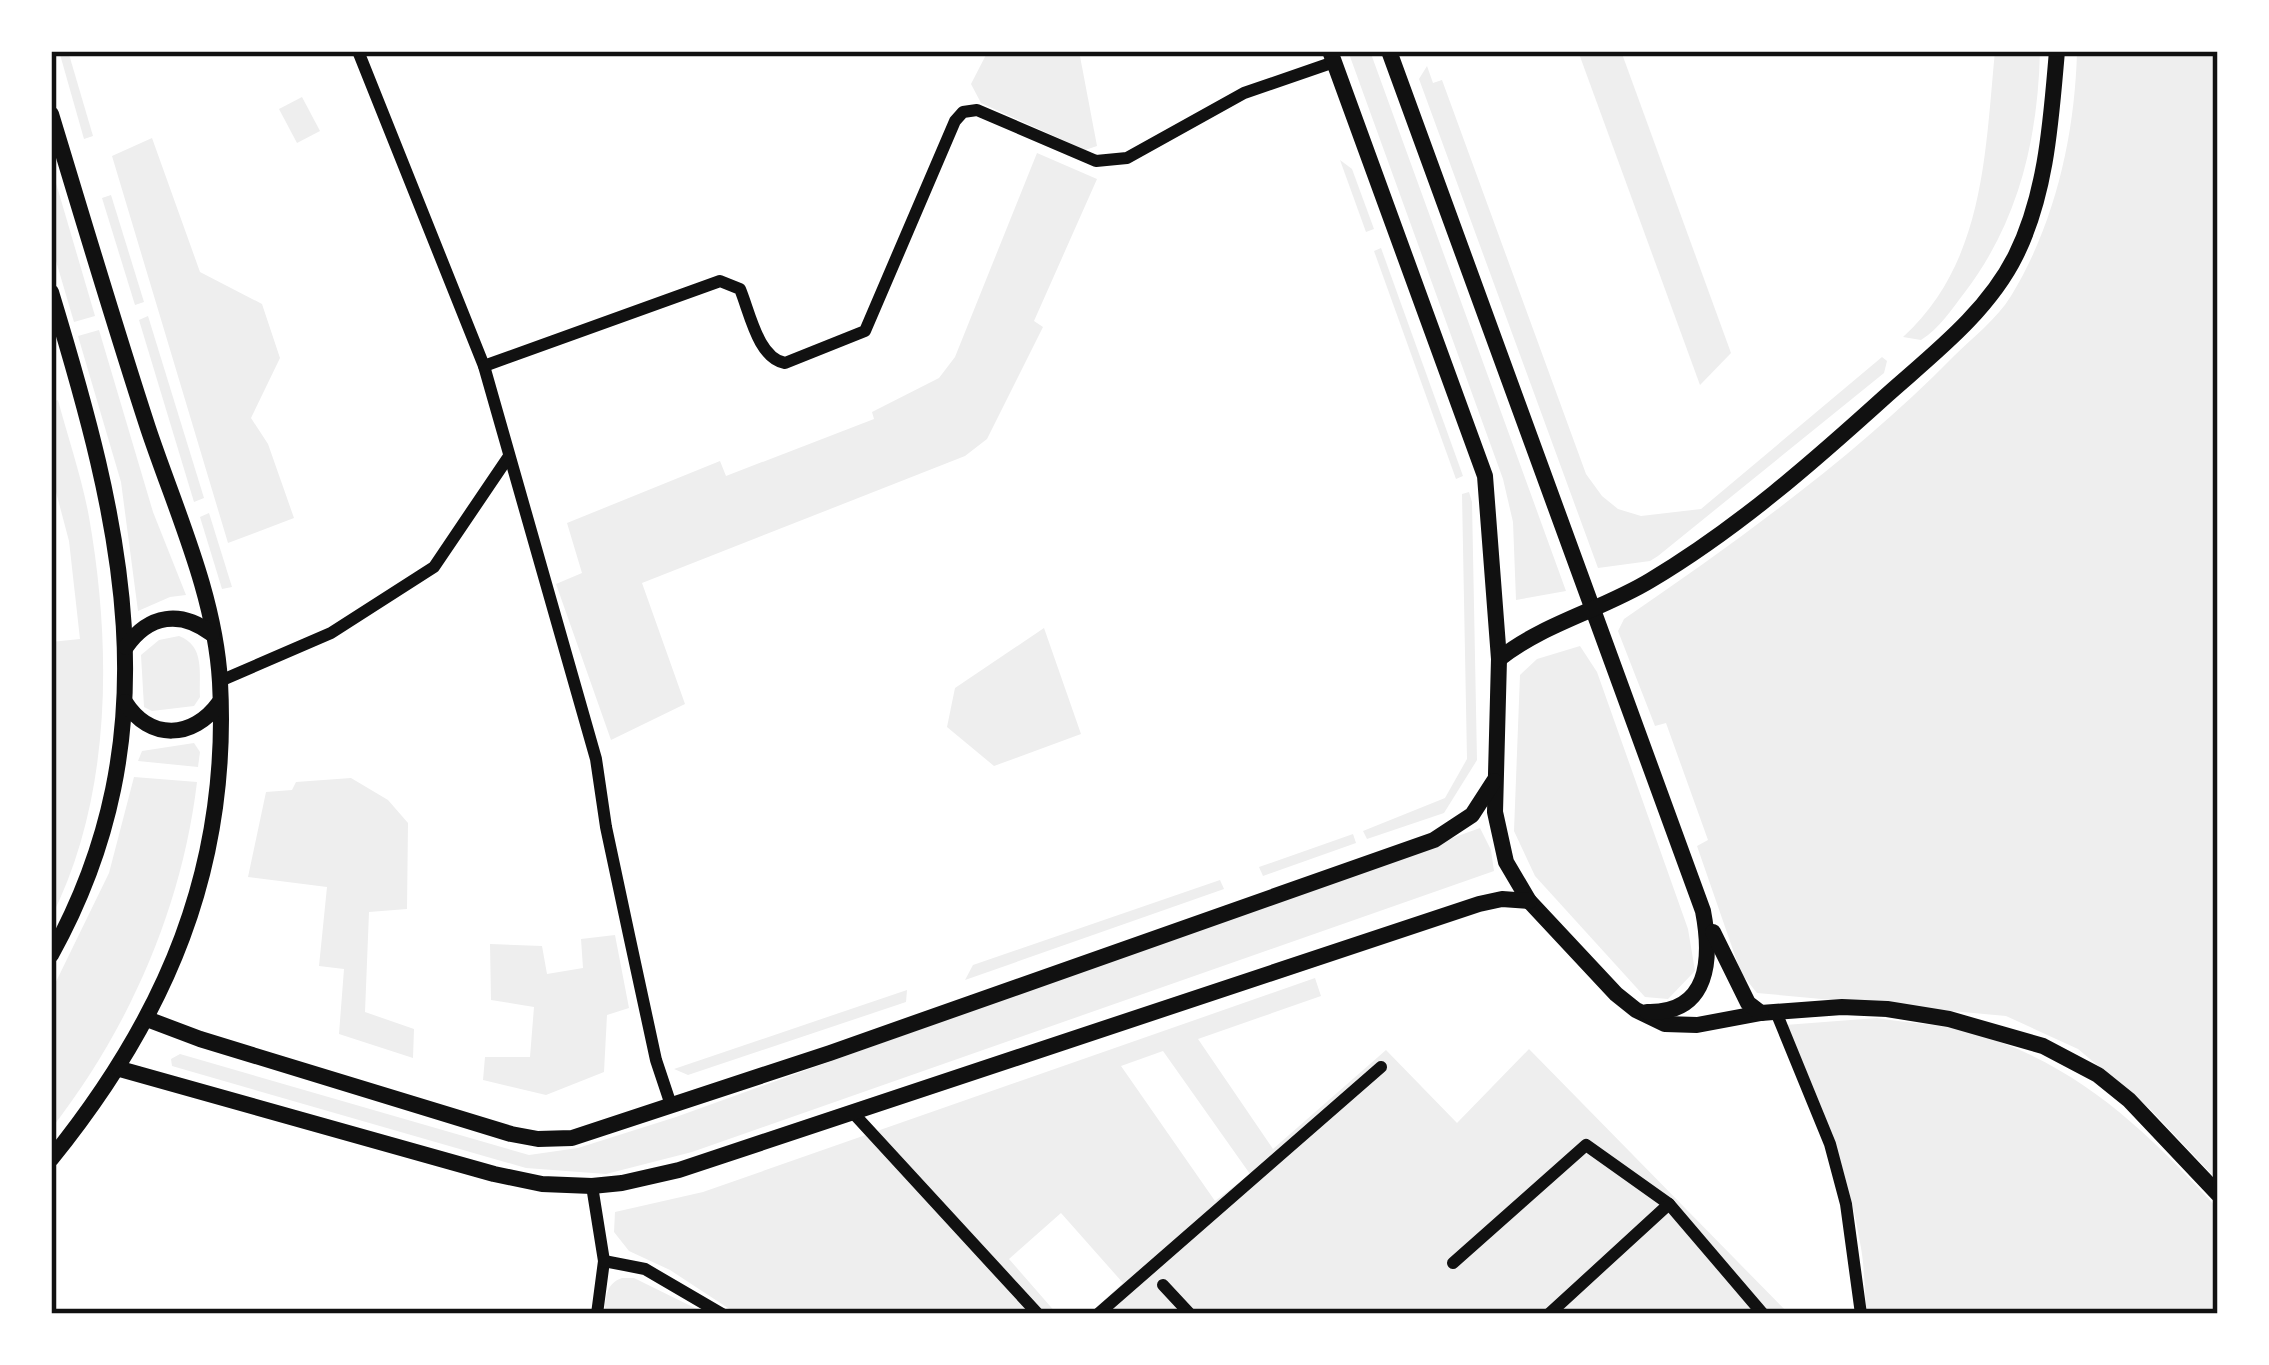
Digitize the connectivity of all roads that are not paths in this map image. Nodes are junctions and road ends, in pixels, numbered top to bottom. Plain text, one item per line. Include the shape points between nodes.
1 (358, 51) edge
2 (1389, 51) edge
3 (2057, 51) edge
4 (1332, 57) edge
5 (51, 114) edge
6 (51, 292) edge
7 (484, 367) junction
8 (509, 456) junction
9 (1592, 610) junction
10 (212, 634) junction
11 (126, 648) junction
12 (1498, 659) junction
13 (220, 681) junction
14 (125, 701) junction
15 (219, 703) junction
16 (1494, 781) junction
17 (1529, 901) junction
18 (1703, 911) junction
19 (51, 956) edge
20 (1636, 1010) junction
21 (1768, 1012) junction
22 (147, 1019) junction
23 (1381, 1067) dead end
24 (120, 1069) junction
25 (671, 1105) junction
26 (854, 1115) junction
27 (51, 1159) edge
28 (592, 1186) junction
29 (2218, 1194) edge
30 (1669, 1204) junction
31 (604, 1261) junction
32 (1454, 1263) dead end
33 (1163, 1285) dead end
34 (1857, 1311) edge
35 (597, 1314) edge
36 (722, 1314) edge
37 (1038, 1314) edge
38 (1098, 1314) edge
39 (1190, 1314) edge
40 (1550, 1314) edge
41 (1763, 1314) edge

1 - 7 street
2 - 9 main road
3 - 9 main road via 2034,209 1983,306 1768,499 1676,565
4 - 7 street via 1110,162 977,110 963,112 865,331 820,351 785,363 771,358 740,289 720,281
4 - 12 main road via 1485,476
5 - 10 main road
6 - 11 main road via 101,471
7 - 8 street
8 - 13 street via 434,567 331,633
8 - 25 street via 596,759
9 - 12 main road
9 - 18 main road
10 - 11 main road via 190,620 162,618
10 - 13 main road
11 - 14 main road
12 - 16 main road
13 - 15 main road
14 - 15 main road via 151,728 168,732 187,730
14 - 19 main road via 101,841
15 - 22 main road via 216,801 200,883
16 - 17 main road via 1501,848
16 - 25 main road via 1472,815 1434,840
17 - 20 main road
17 - 26 main road via 1479,904
18 - 20 main road via 1710,946 1693,995 1666,1011
18 - 21 main road via 1741,991
20 - 21 main road via 1677,1026
21 - 29 main road via 1922,1013 2043,1046 2129,1100
21 - 34 street via 1830,1144 1846,1204
22 - 24 main road
22 - 25 main road via 538,1139 572,1138
23 - 38 street
24 - 27 main road
24 - 28 main road via 494,1174
26 - 28 main road via 680,1170
26 - 37 street
28 - 31 street
30 - 32 street via 1586,1145
30 - 40 street
30 - 41 street
31 - 35 street
31 - 36 street via 645,1269
33 - 39 street

